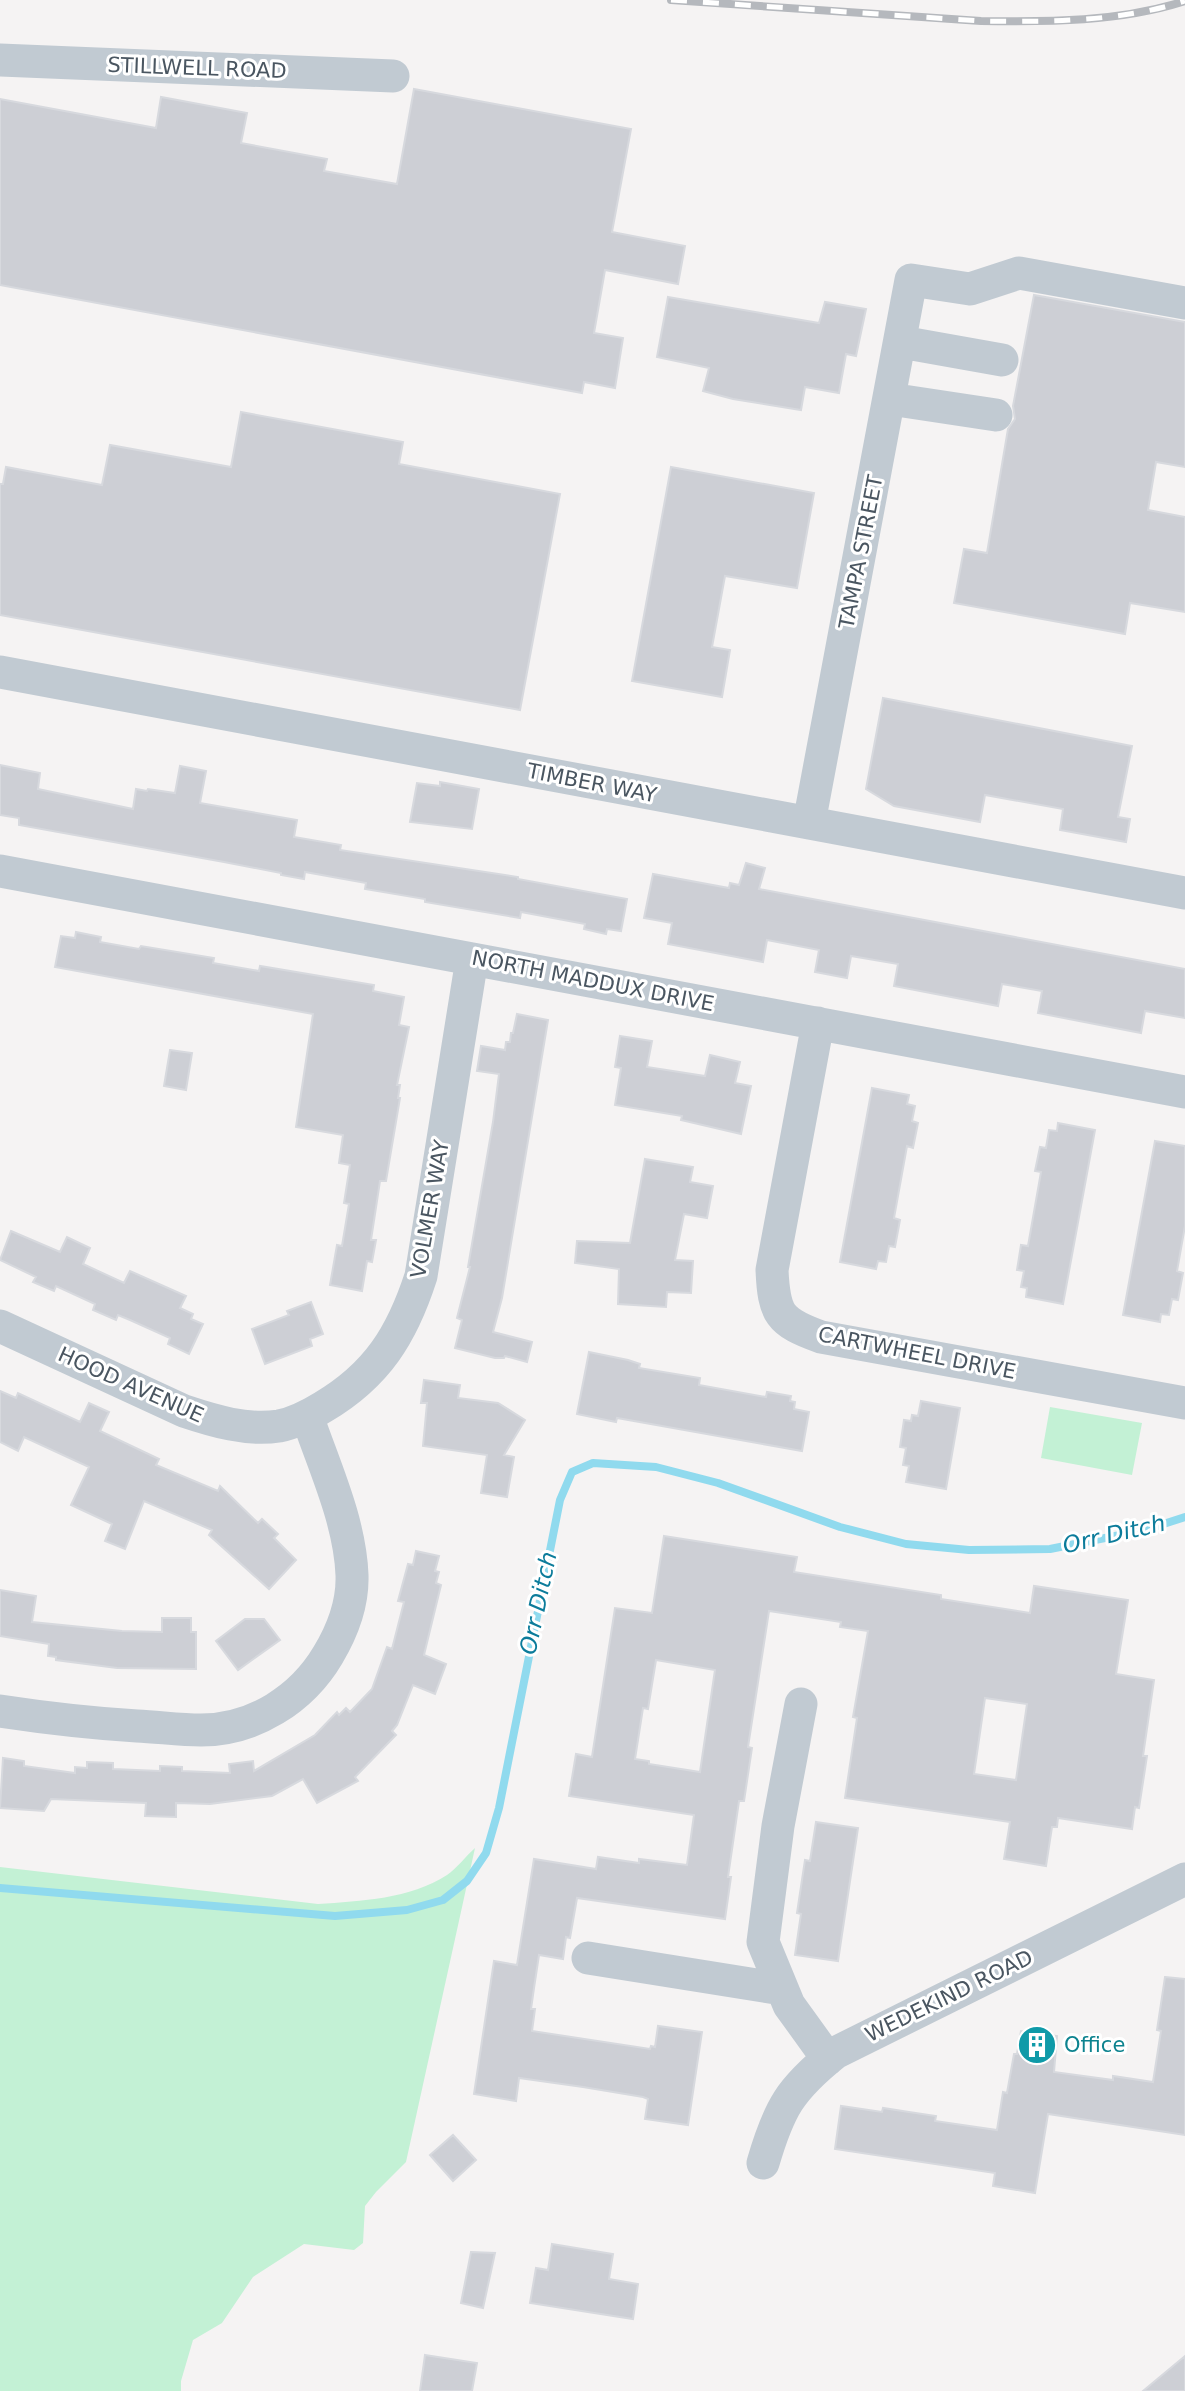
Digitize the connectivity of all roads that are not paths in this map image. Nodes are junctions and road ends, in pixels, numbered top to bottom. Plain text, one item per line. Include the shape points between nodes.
1 (0, 60) edge
2 (393, 76) dead end
3 (1185, 303) edge
4 (901, 342) junction
5 (1002, 360) dead end
6 (890, 399) junction
7 (996, 415) dead end
8 (0, 672) edge
9 (809, 823) junction
10 (0, 871) edge
11 (1185, 894) edge
12 (472, 959) junction
13 (818, 1023) junction
14 (1185, 1092) edge
15 (0, 1326) edge
16 (1185, 1403) edge
17 (307, 1416) junction
18 (801, 1703) dead end
19 (0, 1711) edge
20 (1185, 1879) edge
21 (588, 1958) dead end
22 (782, 1989) junction
23 (828, 2059) junction
24 (763, 2163) dead end

1 - 2 street, STILLWELL ROAD
3 - 4 street, TAMPA STREET via 1019,274 970,289 911,280
4 - 5 street
4 - 6 street, TAMPA STREET
6 - 7 street
6 - 9 street, TAMPA STREET
8 - 9 street, TIMBER WAY
9 - 11 street, TIMBER WAY
10 - 12 street, NORTH MADDUX DRIVE
12 - 13 street, NORTH MADDUX DRIVE
12 - 17 street, VOLMER WAY via 421,1276 410,1308 393,1342 372,1369 344,1394
13 - 14 street, NORTH MADDUX DRIVE
13 - 16 street, CARTWHEEL DRIVE via 772,1270 778,1310 789,1323 821,1337
15 - 17 street, HOOD AVENUE via 216,1422 280,1426
17 - 19 street via 347,1538 352,1575 340,1634 322,1666 298,1694 273,1711 204,1730 76,1722
18 - 22 street via 763,1942
20 - 23 street, WEDEKIND ROAD
21 - 22 street
22 - 23 street
23 - 24 street, WEDEKIND ROAD via 789,2098 774,2124

